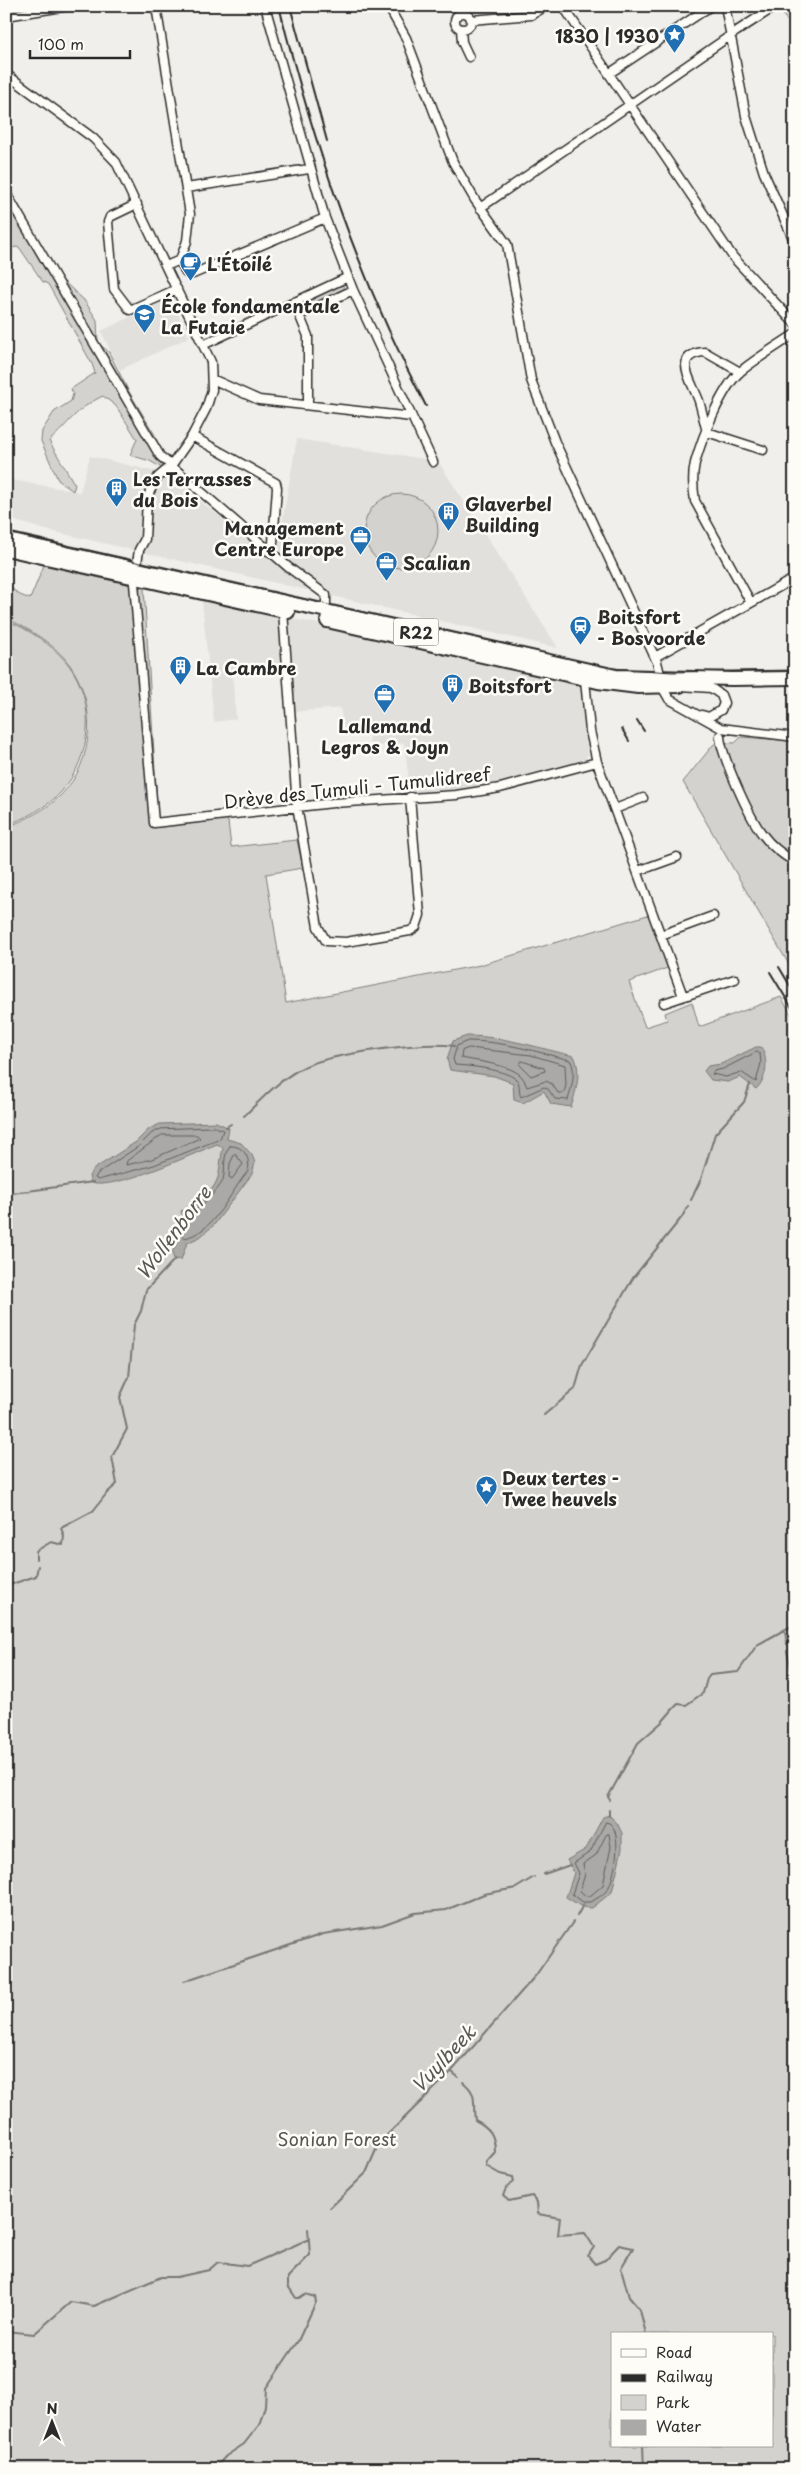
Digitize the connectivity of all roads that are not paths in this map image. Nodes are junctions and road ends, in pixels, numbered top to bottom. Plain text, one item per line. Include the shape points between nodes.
1 (69, 6) edge
2 (156, 6) edge
3 (265, 6) edge
4 (388, 6) edge
5 (546, 6) edge
6 (563, 6) edge
7 (711, 6) edge
8 (725, 6) edge
9 (776, 6) edge
10 (51, 8) edge
11 (6, 16) edge
12 (471, 20) junction
13 (461, 29) junction
14 (732, 36) junction
15 (469, 57) dead end
16 (610, 73) junction
17 (6, 74) edge
18 (630, 106) junction
19 (310, 169) junction
20 (186, 188) junction
21 (6, 193) edge
22 (137, 204) junction
23 (480, 208) junction
24 (325, 218) junction
25 (795, 243) edge
26 (180, 260) junction
27 (166, 266) junction
28 (348, 277) junction
29 (177, 289) junction
30 (353, 290) junction
31 (294, 302) junction
32 (300, 315) junction
33 (795, 324) edge
34 (795, 334) edge
35 (203, 345) junction
36 (740, 372) junction
37 (212, 379) junction
38 (308, 405) junction
39 (412, 417) junction
40 (707, 432) junction
41 (192, 436) junction
42 (763, 450) dead end
43 (433, 462) dead end
44 (171, 466) junction
45 (6, 539) edge
46 (6, 549) edge
47 (268, 551) junction
48 (136, 573) junction
49 (795, 578) edge
50 (750, 603) junction
51 (283, 611) junction
52 (326, 612) junction
53 (655, 657) junction
54 (795, 678) edge
55 (732, 679) junction
56 (585, 680) junction
57 (661, 682) junction
58 (681, 686) junction
59 (701, 715) junction
60 (715, 715) junction
61 (720, 732) junction
62 (795, 737) edge
63 (597, 762) junction
64 (410, 798) junction
65 (643, 798) dead end
66 (297, 806) junction
67 (615, 809) junction
68 (677, 857) dead end
69 (795, 862) edge
70 (638, 872) junction
71 (713, 916) dead end
72 (661, 935) junction
73 (734, 979) dead end
74 (683, 996) junction
75 (664, 1003) dead end

1 - 10 street
2 - 20 street
3 - 19 street
4 - 23 street via 406,38 453,162
5 - 12 street via 534,15
6 - 16 street
7 - 16 street
8 - 14 street
9 - 14 street
10 - 11 street
12 - 13 street via 467,28
12 - 13 street via 466,14 458,15 455,22
13 - 15 street via 462,42
14 - 18 street
14 - 25 street via 746,116 755,146
16 - 18 street
17 - 22 street via 93,138 121,171
18 - 23 street
18 - 33 street via 733,257
19 - 20 street
19 - 24 street
20 - 26 street via 190,225
21 - 44 street via 160,456
22 - 27 street
22 - 29 street via 110,217 108,222 116,293 130,310
23 - 53 street via 507,244 531,380 555,442
24 - 26 street via 194,274 186,273
24 - 28 street
26 - 27 street
27 - 29 street
28 - 30 street
28 - 31 street
29 - 35 street
30 - 32 street
30 - 39 street
31 - 32 street
31 - 35 street
32 - 38 street via 308,336
34 - 36 street
35 - 37 street via 211,362
36 - 40 street via 715,409
36 - 40 street via 705,352 694,354 687,360 685,368
37 - 38 street via 259,400
37 - 41 street via 206,409
38 - 39 street
39 - 43 street
40 - 42 street
40 - 50 street via 695,463 695,501
41 - 44 street
41 - 47 street via 276,483 273,543
44 - 47 street
44 - 48 street via 158,477 147,500 145,539 139,550
45 - 48 main road, R22
46 - 48 main road, R22
47 - 52 street via 326,594
48 - 51 main road, R22
48 - 52 main road, R22
48 - 66 street, Drève des Tumuli - Tumulidreef via 134,586 154,823
49 - 50 street
50 - 53 street
51 - 56 main road, R22
51 - 66 street
52 - 57 main road, R22 via 590,671
53 - 57 street
54 - 55 main road, R22
55 - 57 main road, R22
55 - 58 main road, R22
56 - 57 main road, R22 via 628,687
56 - 63 street
57 - 58 main road, R22
57 - 59 street via 669,699
58 - 60 street via 711,688 718,692 724,702
59 - 60 street
59 - 61 street
60 - 61 street via 721,723
61 - 62 street
61 - 69 street via 724,750 760,830 779,851
63 - 64 street, Drève des Tumuli - Tumulidreef via 500,788
63 - 67 street
64 - 66 street, Drève des Tumuli - Tumulidreef
64 - 66 street via 420,915 416,926 410,931 338,943 326,941 318,927
65 - 67 street
67 - 70 street
68 - 70 street
70 - 72 street
71 - 72 street
72 - 74 street
73 - 74 street
74 - 75 street

